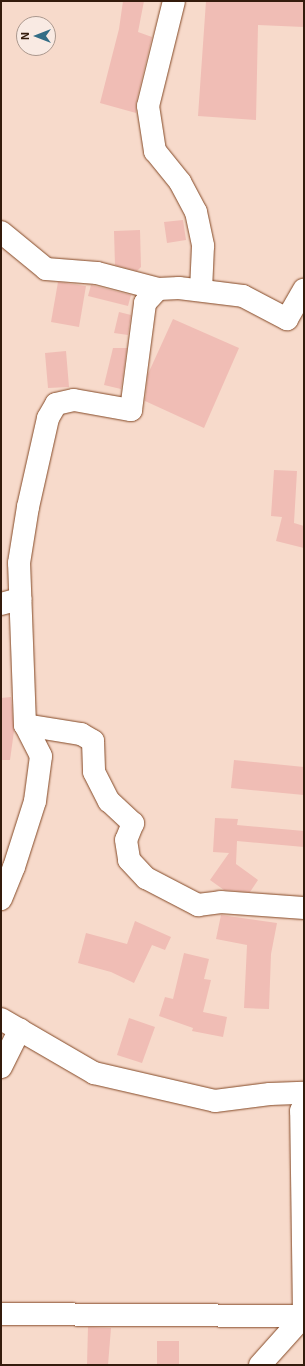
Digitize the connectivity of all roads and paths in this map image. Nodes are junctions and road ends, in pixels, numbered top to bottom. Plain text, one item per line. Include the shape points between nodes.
1 (174, 1) edge
2 (1, 232) edge
3 (158, 289) junction
4 (304, 289) edge
5 (201, 290) junction
6 (11, 601) edge
7 (25, 726) junction
8 (1, 899) edge
9 (304, 908) edge
10 (1, 1019) edge
11 (20, 1029) junction
12 (1, 1067) edge
13 (304, 1093) edge
14 (304, 1105) edge
15 (1, 1314) edge
16 (304, 1316) edge
17 (260, 1365) edge

1 - 5 street via 148,106 155,151 180,182 196,212 203,246
2 - 3 street via 46,269 98,273
3 - 5 street
3 - 6 street via 145,303 131,410 74,400 56,404 48,418
4 - 5 street via 287,319 243,296
6 - 7 street
7 - 8 street via 41,756 35,801
7 - 9 street via 81,734 93,741 94,772 109,801 133,823 126,840 129,860 146,878 198,905 222,902
10 - 11 street
11 - 12 street
11 - 13 street via 94,1073 215,1101 270,1094
14 - 16 street via 301,1111
15 - 16 street
16 - 17 street

